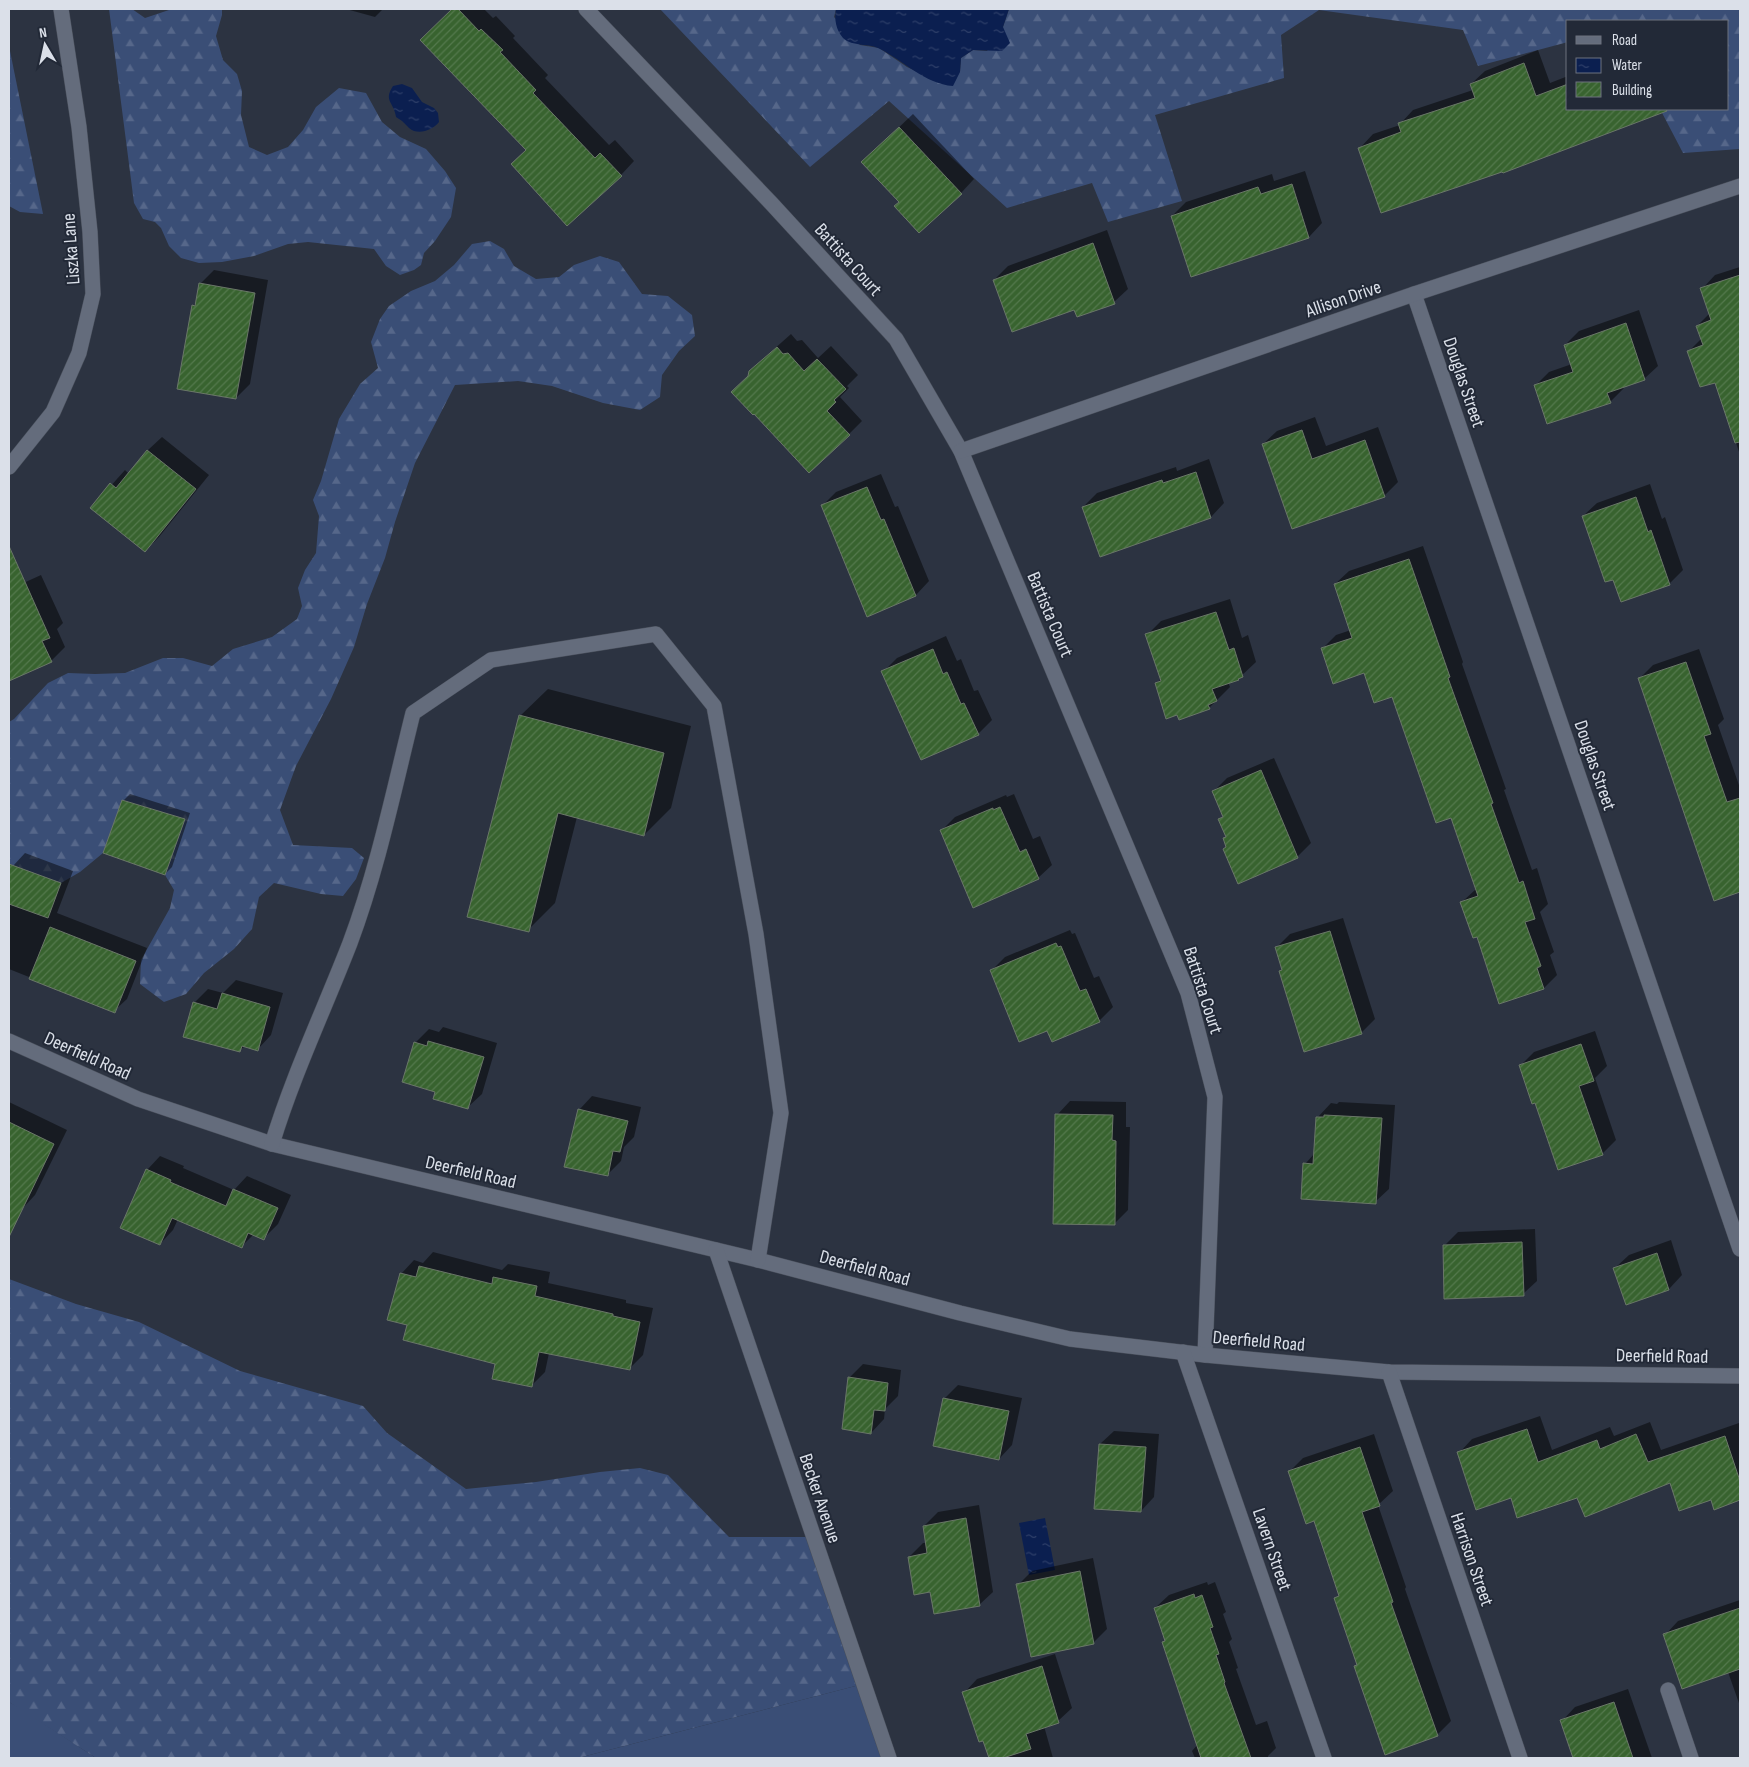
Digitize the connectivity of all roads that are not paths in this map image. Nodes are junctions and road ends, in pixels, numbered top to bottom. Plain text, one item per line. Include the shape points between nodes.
1 (61, 9) edge
2 (586, 9) edge
3 (1740, 186) edge
4 (1414, 294) junction
5 (960, 451) junction
6 (9, 466) edge
7 (9, 1041) edge
8 (272, 1144) junction
9 (1740, 1249) edge
10 (716, 1250) junction
11 (758, 1260) junction
12 (1184, 1352) junction
13 (1205, 1355) junction
14 (1389, 1372) junction
15 (1740, 1376) edge
16 (1668, 1690) dead end
17 (889, 1758) edge
18 (1324, 1758) edge
19 (1520, 1758) edge
20 (1692, 1758) edge

1 - 6 street, Liszka Lane via 79,127 93,294 79,353 53,412
2 - 5 street, Battista Court via 771,202 896,340
3 - 4 street, Allison Drive
4 - 5 street, Allison Drive
4 - 9 street, Douglas Street
5 - 13 street, Battista Court via 1188,992 1215,1098
7 - 8 street, Deerfield Road via 138,1099
8 - 10 street, Deerfield Road
8 - 11 street via 284,1103 350,941 374,866 413,713 491,660 656,634 714,706 756,934 781,1113
10 - 11 street, Deerfield Road
10 - 17 street, Becker Avenue
11 - 12 street, Deerfield Road via 1070,1339
12 - 13 street, Deerfield Road
12 - 18 street, Lavern Street
13 - 14 street, Deerfield Road
14 - 15 street, Deerfield Road
14 - 19 street, Harrison Street
16 - 20 street

